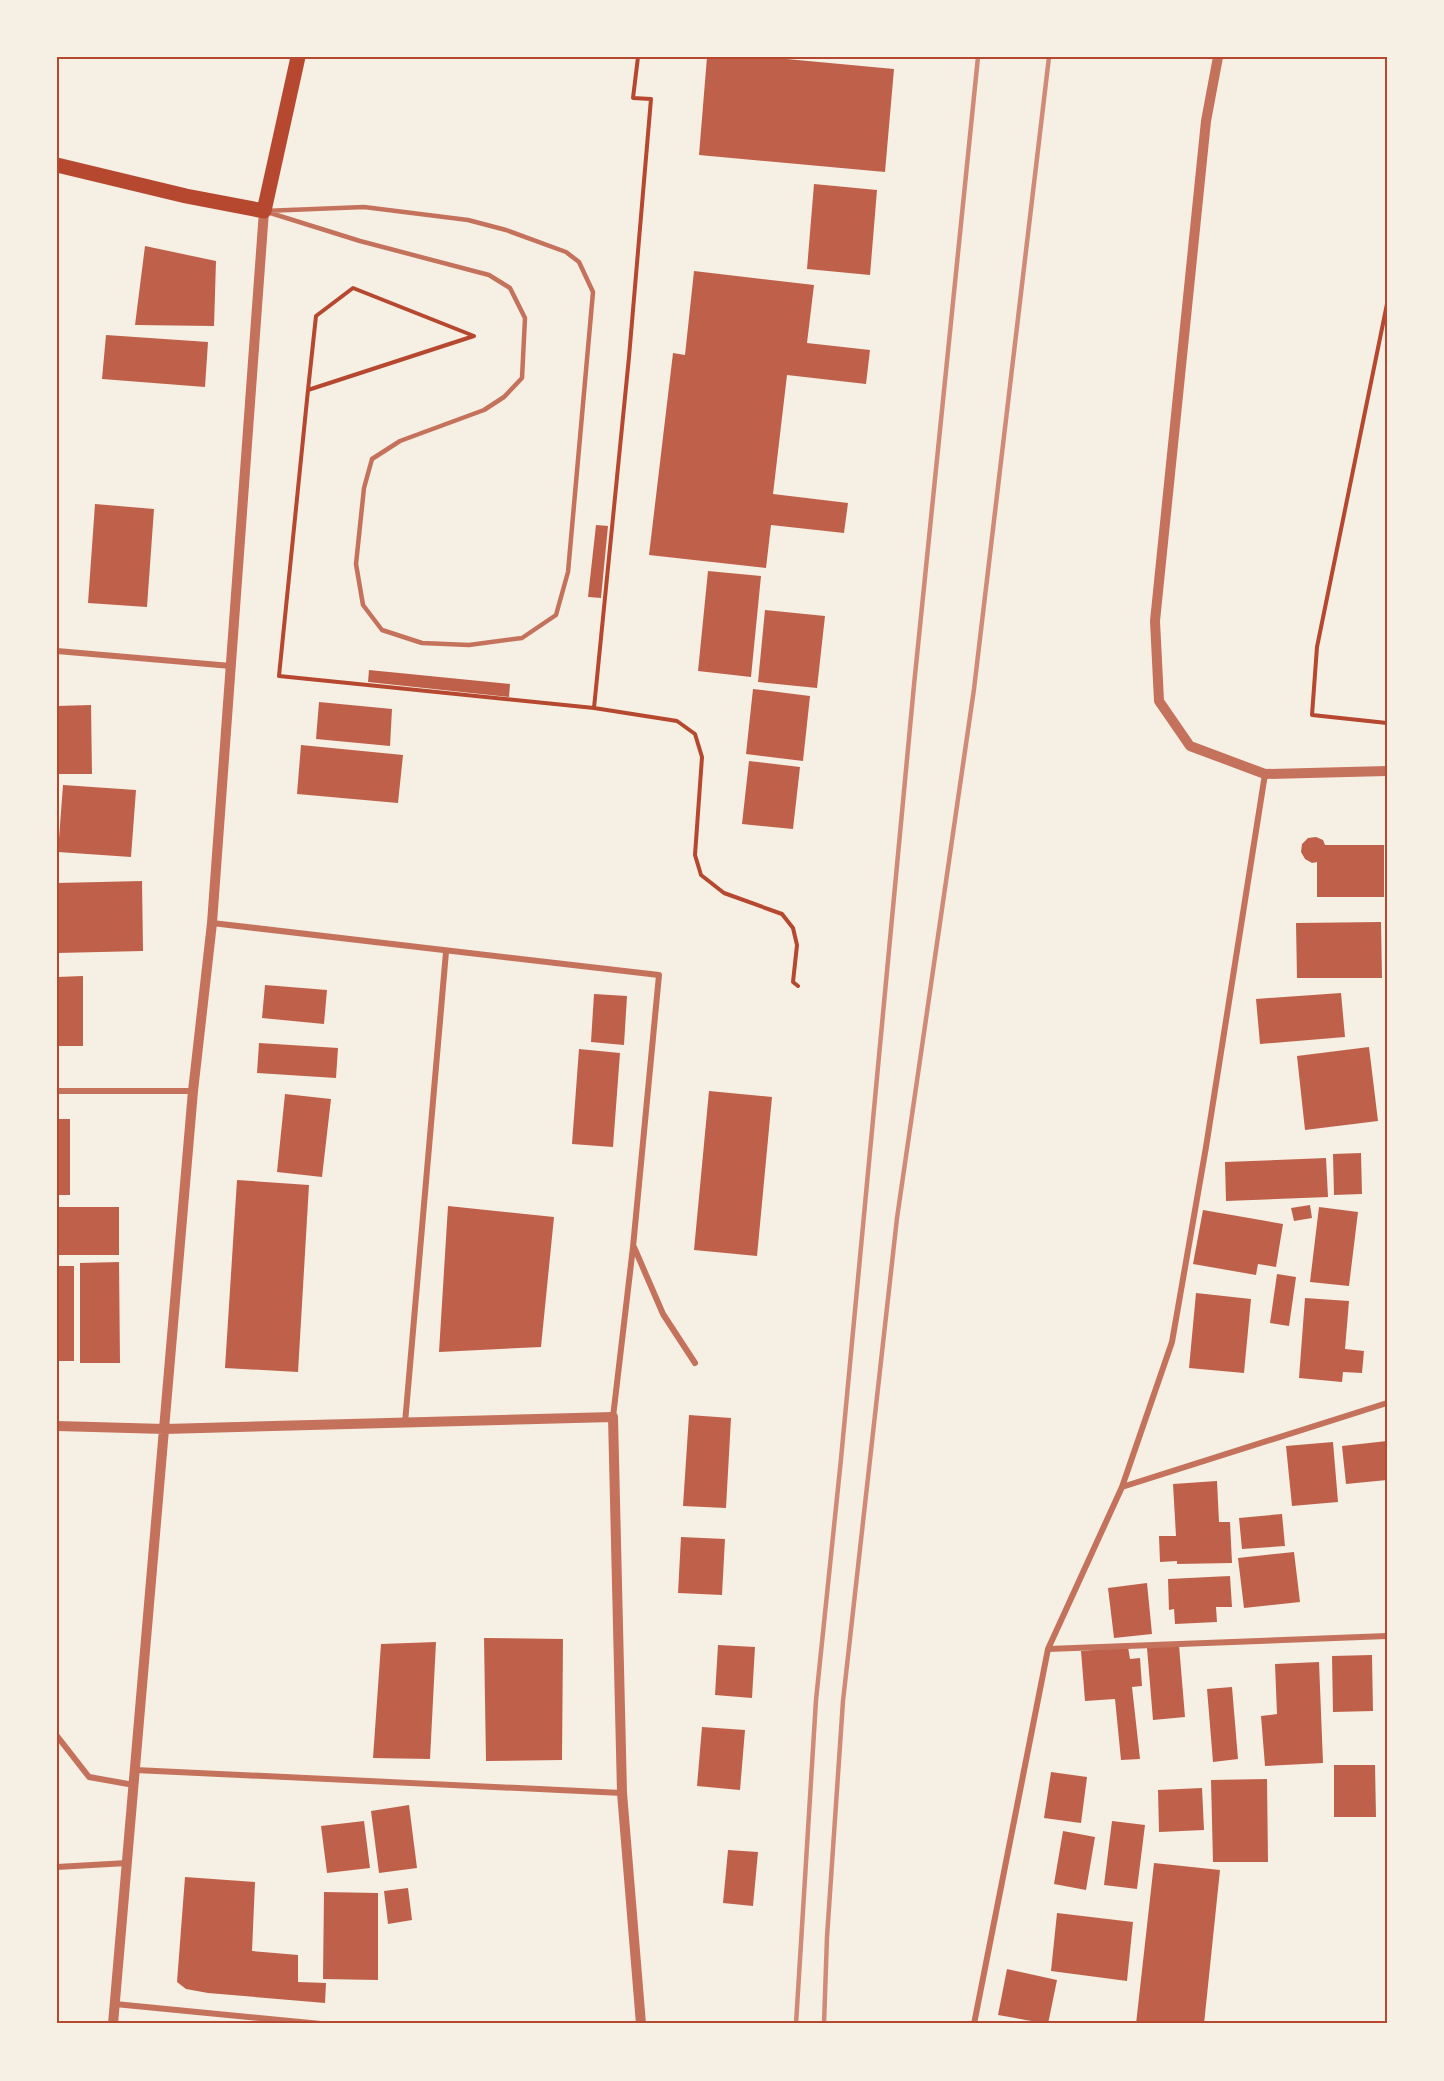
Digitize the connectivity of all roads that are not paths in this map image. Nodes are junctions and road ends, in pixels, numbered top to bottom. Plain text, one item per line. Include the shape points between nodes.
1 (298, 57) edge
2 (1218, 57) edge
3 (57, 165) edge
4 (264, 211) junction
5 (57, 651) edge
6 (231, 666) junction
7 (1387, 771) edge
8 (1265, 774) junction
9 (212, 923) junction
10 (446, 952) junction
11 (57, 1091) edge
12 (193, 1091) junction
13 (633, 1247) junction
14 (695, 1363) dead end
15 (1387, 1403) edge
16 (613, 1417) junction
17 (405, 1423) junction
18 (57, 1426) edge
19 (165, 1429) junction
20 (1122, 1487) junction
21 (1387, 1636) edge
22 (1048, 1648) junction
23 (57, 1736) edge
24 (135, 1770) junction
25 (134, 1785) junction
26 (622, 1792) junction
27 (127, 1863) junction
28 (57, 1867) edge
29 (115, 2004) junction
30 (113, 2024) edge
31 (321, 2024) edge
32 (641, 2024) edge
33 (974, 2024) edge

1 - 4 main road
2 - 8 street via 1206,121 1155,621 1159,701 1190,746
3 - 4 main road
4 - 4 lane via 364,207 468,220 566,252 579,262 593,292 568,572 556,615 522,638 469,645 422,643 382,630 363,605 356,564 364,488 372,459 400,441 484,410 522,378 525,318 510,288 489,275
4 - 6 street
5 - 6 street
6 - 9 street
7 - 8 street
8 - 20 street via 1172,1342
9 - 10 street
9 - 12 street
10 - 13 street via 659,975
10 - 17 street
11 - 12 street
12 - 19 street
13 - 14 street via 663,1314
13 - 16 street
15 - 20 street
16 - 17 street
16 - 26 street
17 - 19 street
18 - 19 street
19 - 24 street
20 - 22 street
21 - 22 street
22 - 33 street
23 - 25 street via 89,1777
24 - 25 street
24 - 26 street
25 - 27 street
26 - 32 street
27 - 28 street
27 - 29 street
29 - 30 street
29 - 31 street

